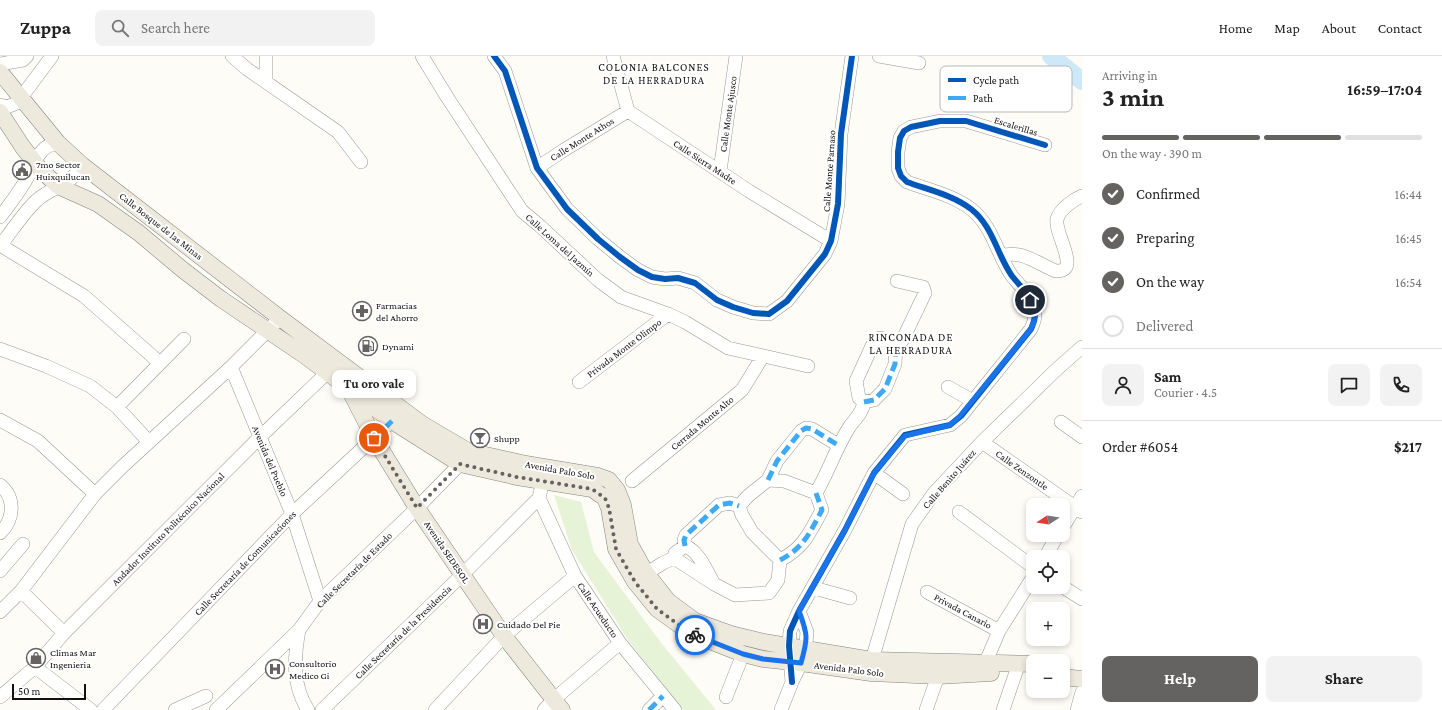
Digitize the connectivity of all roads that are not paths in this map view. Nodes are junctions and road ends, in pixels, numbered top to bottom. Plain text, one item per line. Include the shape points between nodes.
1 (27, 56) edge
2 (52, 56) edge
3 (232, 56) edge
4 (266, 56) edge
5 (422, 56) edge
6 (494, 56) edge
7 (613, 56) edge
8 (736, 56) edge
9 (852, 56) edge
10 (878, 56) edge
11 (919, 63) dead end
12 (0, 64) edge
13 (0, 72) edge
14 (266, 82) junction
15 (21, 99) junction
16 (0, 105) edge
17 (628, 111) junction
18 (0, 112) edge
19 (58, 143) junction
20 (1045, 145) dead end
21 (35, 162) junction
22 (361, 162) dead end
23 (82, 165) junction
24 (537, 168) junction
25 (720, 171) junction
26 (58, 186) junction
27 (1082, 196) edge
28 (0, 217) edge
29 (831, 241) junction
30 (0, 246) edge
31 (1002, 256) junction
32 (897, 281) dead end
33 (668, 314) junction
34 (280, 318) junction
35 (268, 331) junction
36 (184, 339) dead end
37 (896, 342) junction
38 (1082, 346) edge
39 (0, 349) edge
40 (763, 356) junction
41 (160, 363) junction
42 (808, 366) dead end
43 (232, 367) junction
44 (333, 367) junction
45 (579, 382) dead end
46 (349, 387) junction
47 (948, 387) dead end
48 (973, 401) junction
49 (864, 402) junction
50 (117, 407) junction
51 (0, 420) edge
52 (392, 421) junction
53 (1061, 422) dead end
54 (260, 437) junction
55 (1082, 437) edge
56 (374, 438) junction
57 (150, 442) junction
58 (982, 442) junction
59 (838, 445) junction
60 (460, 464) junction
61 (874, 473) junction
62 (542, 480) junction
63 (768, 480) junction
64 (632, 482) dead end
65 (0, 485) edge
66 (816, 493) junction
67 (95, 494) junction
68 (903, 494) dead end
69 (538, 498) junction
70 (1080, 505) edge
71 (739, 506) junction
72 (417, 508) junction
73 (959, 512) dead end
74 (292, 514) junction
75 (1070, 518) edge
76 (0, 533) edge
77 (23, 544) dead end
78 (685, 546) junction
79 (674, 558) junction
80 (780, 560) junction
81 (1026, 562) edge
82 (0, 571) edge
83 (462, 575) junction
84 (575, 576) junction
85 (641, 577) junction
86 (714, 584) junction
87 (814, 588) junction
88 (1026, 588) edge
89 (21, 591) junction
90 (1070, 591) edge
91 (927, 592) dead end
92 (850, 598) dead end
93 (1082, 599) edge
94 (320, 601) junction
95 (799, 611) junction
96 (0, 612) edge
97 (299, 630) junction
98 (1000, 631) junction
99 (64, 633) junction
100 (504, 636) junction
101 (620, 643) junction
102 (789, 646) junction
103 (743, 654) junction
104 (799, 658) junction
105 (871, 666) junction
106 (34, 667) junction
107 (1023, 667) edge
108 (1070, 667) edge
109 (983, 668) junction
110 (1082, 668) edge
111 (938, 669) junction
112 (1070, 678) edge
113 (1082, 679) edge
114 (1082, 692) edge
115 (206, 696) dead end
116 (662, 696) junction
117 (0, 697) edge
118 (726, 697) dead end
119 (553, 707) edge
120 (91, 710) edge
121 (103, 710) edge
122 (174, 710) edge
123 (216, 710) edge
124 (308, 710) edge
125 (322, 710) edge
126 (435, 710) edge
127 (649, 710) edge
128 (675, 710) edge
129 (781, 710) edge
130 (926, 710) edge
131 (1003, 710) edge
132 (1077, 710) edge

1 - 12 street via 23,60
2 - 15 street
3 - 14 street
4 - 14 street
5 - 33 street, Calle Loma del Jazmín via 522,211 598,280 621,297
6 - 24 street, Calle Monte Parnaso via 505,71
7 - 17 street
8 - 25 street, Calle Monte Ajusco
9 - 29 street, Calle Monte Parnaso via 841,134 838,204
10 - 11 street
13 - 15 main road, Calle Bosque de las Minas
14 - 22 street via 338,132
15 - 16 street via 12,106
15 - 19 main road, Calle Bosque de las Minas
17 - 24 street, Calle Monte Athos
17 - 25 street, Calle Sierra Madre
18 - 21 main road, Calle Bosque de las Minas
19 - 21 street via 44,148
19 - 23 main road, Calle Bosque de las Minas
20 - 31 street, Escalerillas via 966,121 940,121 911,126 900,138 898,168 901,176 907,182 954,198 972,210 985,223
21 - 26 main road, Calle Bosque de las Minas
21 - 28 street via 11,204
23 - 26 street via 73,178
23 - 34 main road, Calle Bosque de las Minas
24 - 29 street, Calle Monte Parnaso via 567,209 638,270 652,277 678,278 695,283 716,300 753,313 769,314 787,301 825,254
25 - 29 street, Calle Sierra Madre
26 - 30 street via 35,202
26 - 35 main road, Calle Bosque de las Minas via 98,204 139,233 221,299
27 - 31 street via 1061,211 1058,219 1057,228 1067,256 1066,269 1056,271 1018,254 1009,253
30 - 41 street via 84,296
31 - 48 street via 1034,308 1035,320 1031,329
32 - 37 street via 923,287 925,293 902,341
33 - 40 street, Calle Loma del Jazmín via 728,348
33 - 45 street, Privada Monte Olimpo
34 - 35 street
34 - 44 main road, Calle Bosque de las Minas
35 - 43 street
35 - 44 main road, Calle Bosque de las Minas via 304,355
36 - 41 street
37 - 49 street via 895,364 885,388 874,400
37 - 49 street via 880,338 872,346 856,381 860,398
38 - 58 street, Calle Benito Juárez
39 - 50 street via 90,386
40 - 42 street, Calle Loma del Jazmín
40 - 64 street, Cerrada Monte Alto via 742,390
41 - 50 street
43 - 54 street, Avenida del Pueblo
43 - 57 street
44 - 46 main road, Avenida Palo Solo
44 - 54 street, Andador Instituto Politécnico Nacional
44 - 85 main road, Avenida Palo Solo via 468,451 609,480 619,495 630,544
46 - 52 main road, Avenida Palo Solo
46 - 56 main road, Avenida SEDESOL
47 - 48 street
48 - 61 street via 950,425 905,436
49 - 59 street via 864,409
50 - 57 street
51 - 67 street via 38,441
52 - 56 street, Calle Secretaría de Comunicaciones
52 - 60 main road, Avenida Palo Solo
53 - 55 street
54 - 74 street, Avenida del Pueblo
54 - 99 street, Andador Instituto Politécnico Nacional
56 - 72 main road, Avenida SEDESOL
56 - 74 street, Calle Secretaría de Comunicaciones
57 - 67 street
58 - 70 street, Calle Zenzontle
58 - 105 street, Calle Benito Juárez via 934,494 912,524
59 - 63 street via 806,428 777,461
59 - 66 street
60 - 62 main road, Avenida Palo Solo
60 - 72 street, Calle Secretaría de Estado
61 - 68 street
61 - 87 street
62 - 69 street
62 - 85 main road, Avenida Palo Solo via 592,489 605,498 616,549
63 - 66 street via 784,481
63 - 71 street
65 - 76 street via 11,500 12,512 6,527
66 - 80 street via 822,510 806,538 793,554
67 - 89 street
69 - 83 street, Calle Secretaría de la Presidencia
69 - 84 street, Calle Acueducto
70 - 75 street
71 - 78 street via 730,503 718,506 686,535
71 - 80 street via 752,532
72 - 83 main road, Avenida SEDESOL
72 - 94 street, Calle Secretaría de Estado
73 - 81 street
74 - 94 street, Avenida del Pueblo
74 - 121 street, Calle Secretaría de Comunicaciones
77 - 82 street
78 - 79 street via 675,553
78 - 86 street via 691,548
79 - 85 street
79 - 86 street
80 - 86 street via 778,580 769,593 735,595
83 - 100 main road, Avenida SEDESOL
83 - 125 street, Calle Secretaría de la Presidencia
84 - 100 street
84 - 101 street, Calle Acueducto
85 - 102 main road, Avenida Palo Solo via 695,621 730,634
85 - 103 main road, Avenida Palo Solo via 657,609 690,633
87 - 92 street
87 - 95 street
88 - 98 street
89 - 96 street
89 - 99 street
90 - 93 street
91 - 98 street, Privada Canario
94 - 97 street, Calle Secretaría de Estado
95 - 102 street via 790,631
95 - 104 street via 806,632
97 - 123 street, Calle Secretaría de Estado
97 - 124 street via 295,652 296,673 301,699
98 - 109 street
99 - 106 street, Andador Instituto Politécnico Nacional
100 - 119 main road, Avenida SEDESOL
100 - 126 street
101 - 116 street, Calle Acueducto
101 - 119 street
102 - 104 main road, Avenida Palo Solo
103 - 104 main road, Avenida Palo Solo via 763,659
103 - 118 street
104 - 105 main road, Avenida Palo Solo
104 - 129 street
105 - 111 main road, Avenida Palo Solo
106 - 117 street, Andador Instituto Politécnico Nacional
106 - 120 street
107 - 109 main road, Avenida Palo Solo
107 - 131 street
108 - 110 main road
109 - 111 main road, Avenida Palo Solo
111 - 130 street
112 - 113 main road
114 - 132 street
115 - 122 street
116 - 127 street
116 - 128 street, Calle Acueducto

